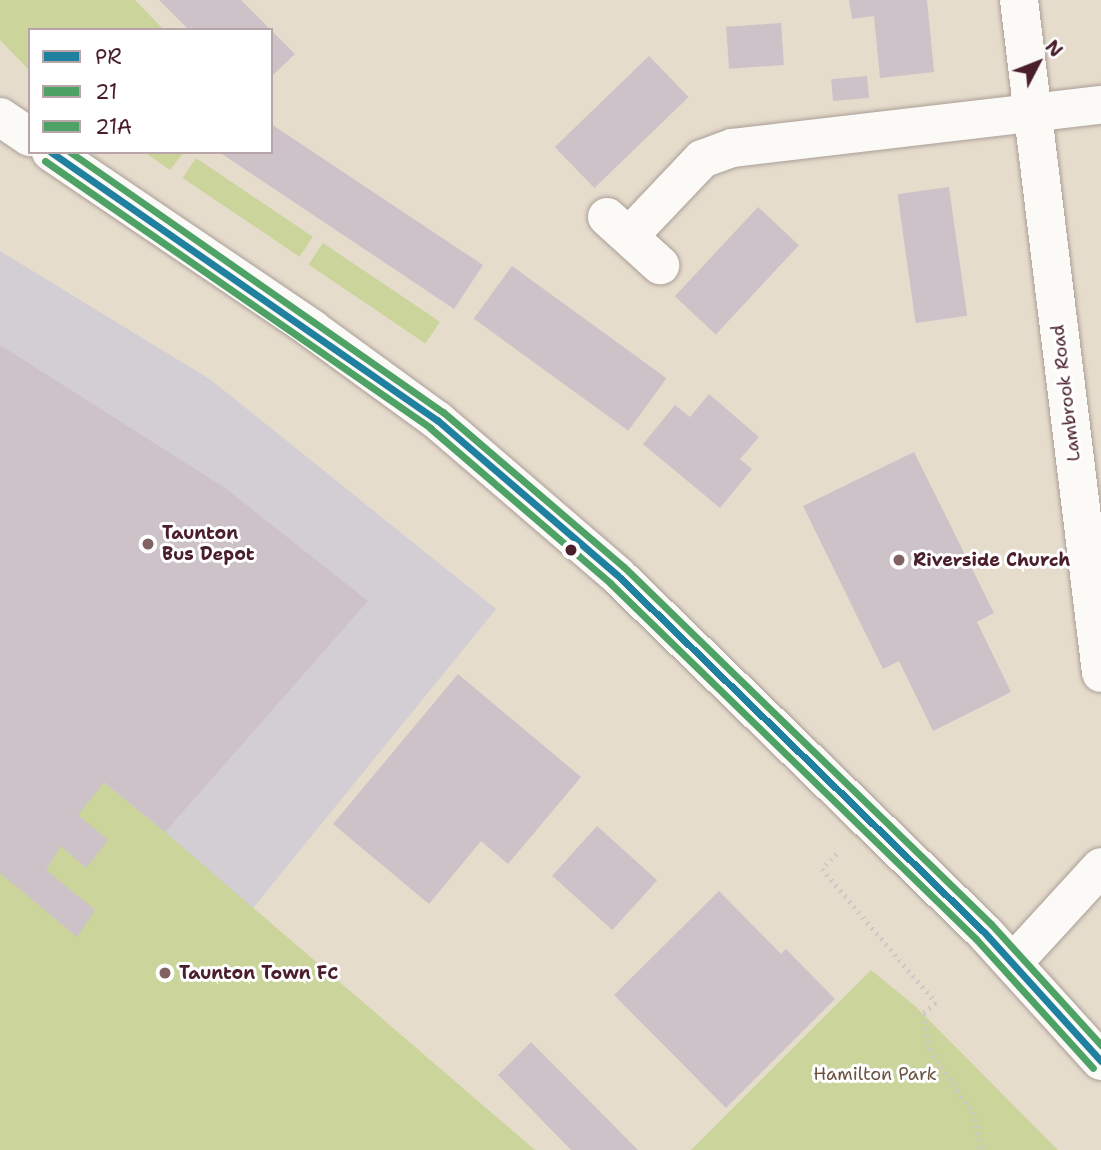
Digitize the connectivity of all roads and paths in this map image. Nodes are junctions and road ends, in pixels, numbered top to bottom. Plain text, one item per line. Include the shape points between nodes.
1 (1019, 0) edge
2 (1101, 105) edge
3 (1033, 112) junction
4 (0, 117) edge
5 (28, 136) edge
6 (54, 154) edge
7 (660, 265) dead end
8 (1101, 673) edge
9 (871, 821) junction
10 (1101, 867) edge
11 (1013, 963) junction
12 (1101, 1061) edge
13 (983, 1150) edge

1 - 3 street, Lambrook Road
2 - 3 street
3 - 7 street via 733,148 702,159 618,226
3 - 8 street, Lambrook Road
4 - 5 street
6 - 9 street via 437,420 617,575
9 - 11 street
9 - 13 path via 821,869 936,1003 923,1014 930,1049 973,1112
10 - 11 street
11 - 12 street

